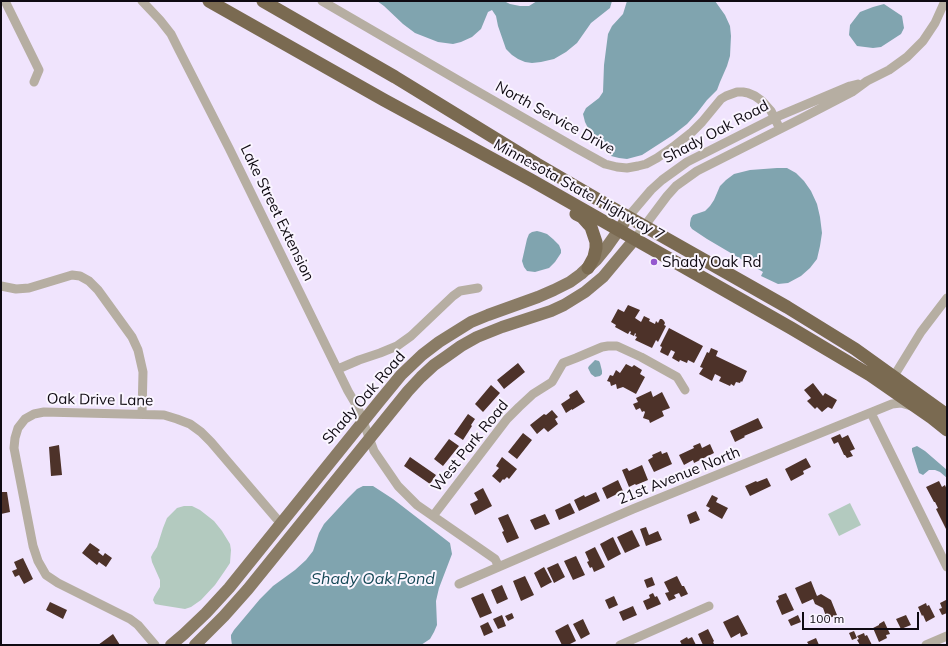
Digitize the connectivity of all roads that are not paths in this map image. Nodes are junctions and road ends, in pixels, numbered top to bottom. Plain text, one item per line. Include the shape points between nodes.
1 (4, 1) edge
2 (142, 1) edge
3 (209, 1) edge
4 (263, 1) edge
5 (322, 1) edge
6 (945, 1) edge
7 (867, 81) junction
8 (34, 82) dead end
9 (774, 118) junction
10 (780, 129) junction
11 (454, 138) junction
12 (628, 217) junction
13 (644, 226) junction
14 (619, 231) junction
15 (634, 240) junction
16 (588, 268) junction
17 (1, 286) edge
18 (478, 288) dead end
19 (947, 298) edge
20 (338, 369) junction
21 (894, 376) junction
22 (685, 390) dead end
23 (917, 407) junction
24 (871, 413) junction
25 (142, 414) junction
26 (947, 415) edge
27 (363, 421) junction
28 (947, 430) edge
29 (369, 438) junction
30 (433, 516) junction
31 (281, 523) junction
32 (499, 567) junction
33 (947, 567) edge
34 (459, 584) dead end
35 (709, 606) dead end
36 (947, 636) edge
37 (155, 645) edge
38 (171, 645) edge
39 (195, 645) edge
40 (620, 645) edge
41 (926, 645) edge

1 - 8 street via 39,70
2 - 20 street, Lake Street Extension via 171,34
3 - 11 highway, Minnesota State Highway 7
4 - 12 highway, Minnesota State Highway 7
5 - 9 street, North Service Drive via 605,164 618,168 646,164 673,147 692,132 718,103 731,94 742,92 755,96 767,106
6 - 7 street, Shady Oak Road via 935,22 907,57
7 - 9 street, Shady Oak Road
7 - 10 street, Shady Oak Road via 852,92
9 - 10 street, North Service Drive
9 - 12 street, Shady Oak Road via 674,170
10 - 13 street, Shady Oak Road via 685,179 667,196
11 - 14 highway, Minnesota State Highway 7
11 - 16 highway via 582,217 593,231 596,242 594,257
12 - 13 highway, Minnesota State Highway 7
12 - 14 main road, Shady Oak Road
13 - 15 street, Shady Oak Road
13 - 21 highway, Minnesota State Highway 7 via 794,311
14 - 15 highway, Minnesota State Highway 7
14 - 16 main road, Shady Oak Road
15 - 23 highway, Minnesota State Highway 7 via 791,328 870,375
15 - 29 main road, Shady Oak Road via 594,286 575,299 552,311 477,337 434,365 408,391
16 - 27 main road, Shady Oak Road via 554,290 488,315 438,342 401,375
17 - 25 street via 29,288 72,275 89,281 132,337 138,350 143,372
18 - 20 street via 456,293 397,346
19 - 21 street via 921,332
20 - 27 street, Lake Street Extension
21 - 26 highway, Minnesota State Highway 7
22 - 30 street, West Park Road via 677,377 617,346 602,347 563,363 552,382 533,394 507,419
23 - 24 street, 21st Avenue North via 892,404
23 - 28 highway, Minnesota State Highway 7
24 - 32 street, 21st Avenue North via 633,509
24 - 33 street
25 - 31 street, Oak Drive Lane via 164,415 190,424 201,432
25 - 37 street, Oak Drive Lane via 34,414 25,419 18,428 14,448 33,546 46,575 130,619
27 - 29 street, Lake Street Extension
27 - 31 main road, Shady Oak Road
29 - 30 street, Lake Street Extension via 374,451 398,486 417,505
29 - 39 main road, Shady Oak Road via 248,589
30 - 32 street, Lake Street Extension via 495,559
31 - 38 main road, Shady Oak Road via 206,614
32 - 34 street, 21st Avenue North
35 - 40 street
36 - 41 street

